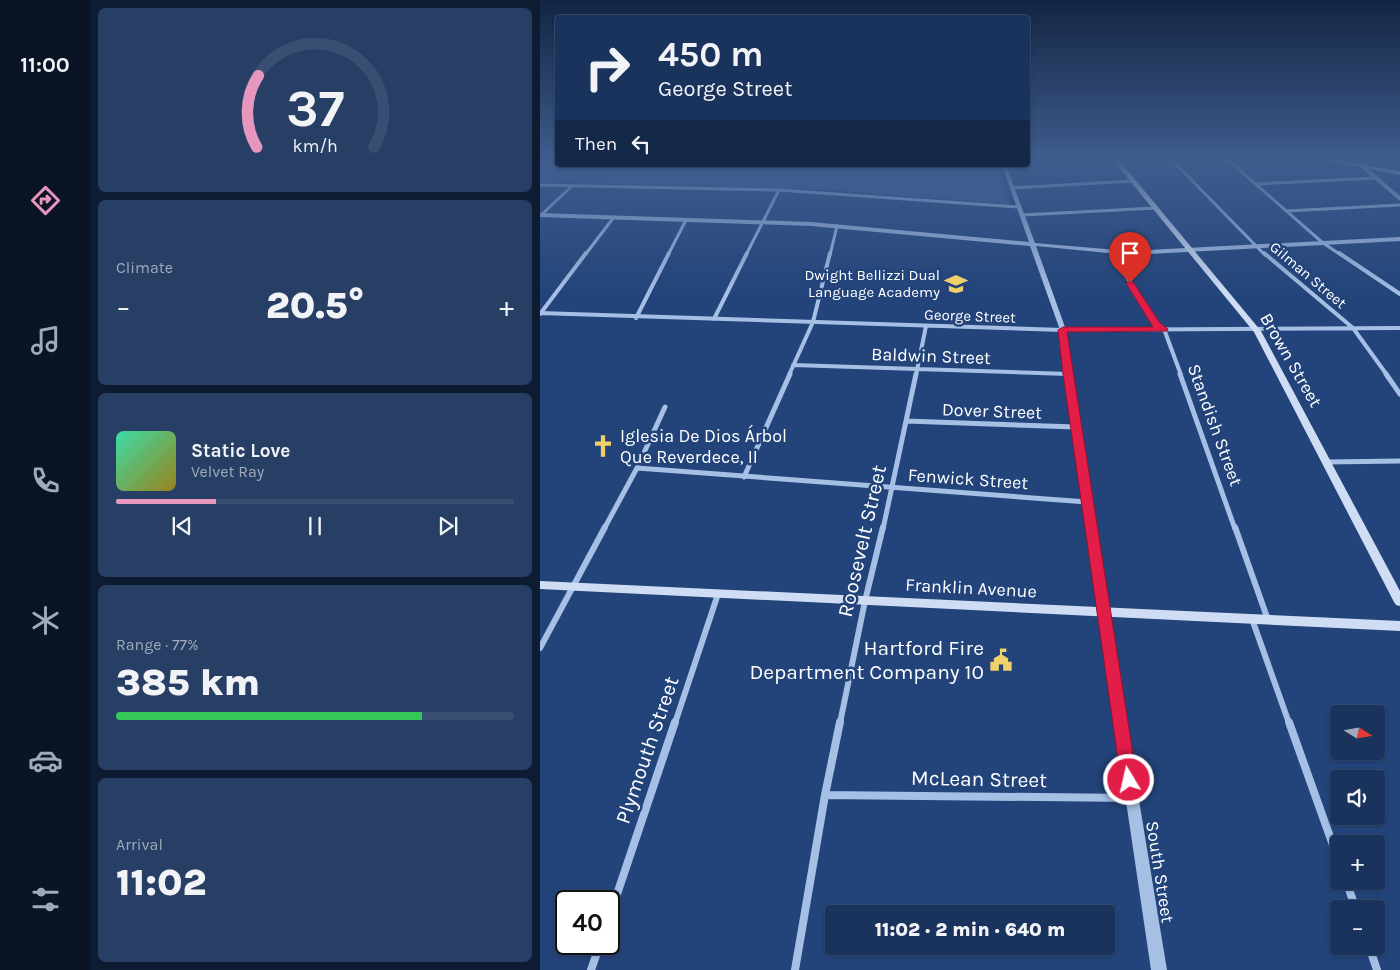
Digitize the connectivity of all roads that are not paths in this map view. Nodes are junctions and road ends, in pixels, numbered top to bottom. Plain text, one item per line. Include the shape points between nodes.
1 (553, 204) edge
2 (772, 204) edge
3 (943, 204) edge
4 (1017, 204) edge
5 (1152, 204) edge
6 (1215, 204) edge
7 (1278, 204) edge
8 (1400, 205) edge
9 (1155, 208) junction
10 (1020, 211) junction
11 (1286, 211) junction
12 (540, 216) edge
13 (614, 217) junction
14 (686, 220) junction
15 (763, 221) junction
16 (837, 226) junction
17 (1400, 239) edge
18 (1031, 243) junction
19 (1323, 243) junction
20 (1256, 247) junction
21 (1189, 251) junction
22 (1111, 252) junction
23 (1400, 294) edge
24 (540, 314) edge
25 (636, 318) junction
26 (714, 320) junction
27 (814, 322) junction
28 (926, 326) junction
29 (1255, 328) junction
30 (1354, 328) junction
31 (1400, 328) edge
32 (1164, 329) junction
33 (1063, 330) junction
34 (793, 366) junction
35 (918, 369) junction
36 (1068, 374) junction
37 (1400, 394) edge
38 (666, 407) dead end
39 (906, 421) junction
40 (1076, 427) junction
41 (1400, 461) edge
42 (1328, 462) junction
43 (637, 468) junction
44 (744, 477) junction
45 (893, 487) junction
46 (1087, 502) junction
47 (540, 585) edge
48 (573, 587) junction
49 (718, 594) junction
50 (865, 601) junction
51 (1400, 602) edge
52 (1103, 612) junction
53 (1252, 619) junction
54 (1268, 620) junction
55 (1400, 626) edge
56 (540, 648) edge
57 (825, 795) junction
58 (1132, 798) junction
59 (1330, 837) edge
60 (618, 890) edge
61 (596, 955) edge
62 (1372, 955) edge
63 (591, 970) edge
64 (795, 970) edge
65 (1159, 970) edge
66 (1378, 970) edge

1 - 12 street
2 - 15 street
3 - 10 street
4 - 10 street, South Street
5 - 9 main road, Brown Street
6 - 20 street, Gilman Street
7 - 11 street
8 - 11 street
9 - 10 street
9 - 21 main road, Brown Street
10 - 18 street, South Street
11 - 19 street
12 - 13 street
13 - 14 street
13 - 24 street
14 - 15 street
14 - 25 street
15 - 16 street
15 - 26 street
16 - 18 street
16 - 27 street
17 - 19 street
18 - 22 street
18 - 33 street, South Street
19 - 20 street
19 - 23 street
20 - 21 street
20 - 30 street, Gilman Street
21 - 22 street
21 - 29 main road, Brown Street
22 - 32 street, Standish Street via 1157,325
24 - 25 street, George Street
25 - 26 street, George Street
26 - 27 street, George Street
27 - 28 street, George Street
27 - 34 street
28 - 33 street, George Street
28 - 35 street, Roosevelt Street
29 - 30 street, George Street
29 - 32 street, George Street
29 - 42 main road, Brown Street
30 - 31 street, George Street
30 - 37 street, Gilman Street
32 - 33 street, George Street
32 - 54 street, Standish Street
33 - 36 street, South Street
34 - 35 street, Baldwin Street
34 - 44 street
35 - 36 street, Baldwin Street
35 - 39 street, Roosevelt Street
36 - 40 street, South Street
38 - 43 street
39 - 40 street, Dover Street
39 - 45 street, Roosevelt Street
40 - 46 street, South Street
41 - 42 street
42 - 51 main road, Brown Street
43 - 44 street, Fenwick Street
43 - 48 street
44 - 45 street, Fenwick Street
45 - 46 street, Fenwick Street
45 - 50 street, Roosevelt Street
46 - 52 street, South Street
47 - 48 main road, Franklin Avenue
48 - 49 main road, Franklin Avenue
48 - 56 street
49 - 50 main road, Franklin Avenue
49 - 60 street, Plymouth Street
50 - 52 main road, Franklin Avenue
50 - 57 street, Roosevelt Street
52 - 53 main road, Franklin Avenue
52 - 58 street, South Street
53 - 54 main road, Franklin Avenue
53 - 59 street
54 - 55 main road, Franklin Avenue
57 - 58 street, McLean Street
57 - 64 street, Roosevelt Street
58 - 65 street, South Street
61 - 63 street
62 - 66 street

